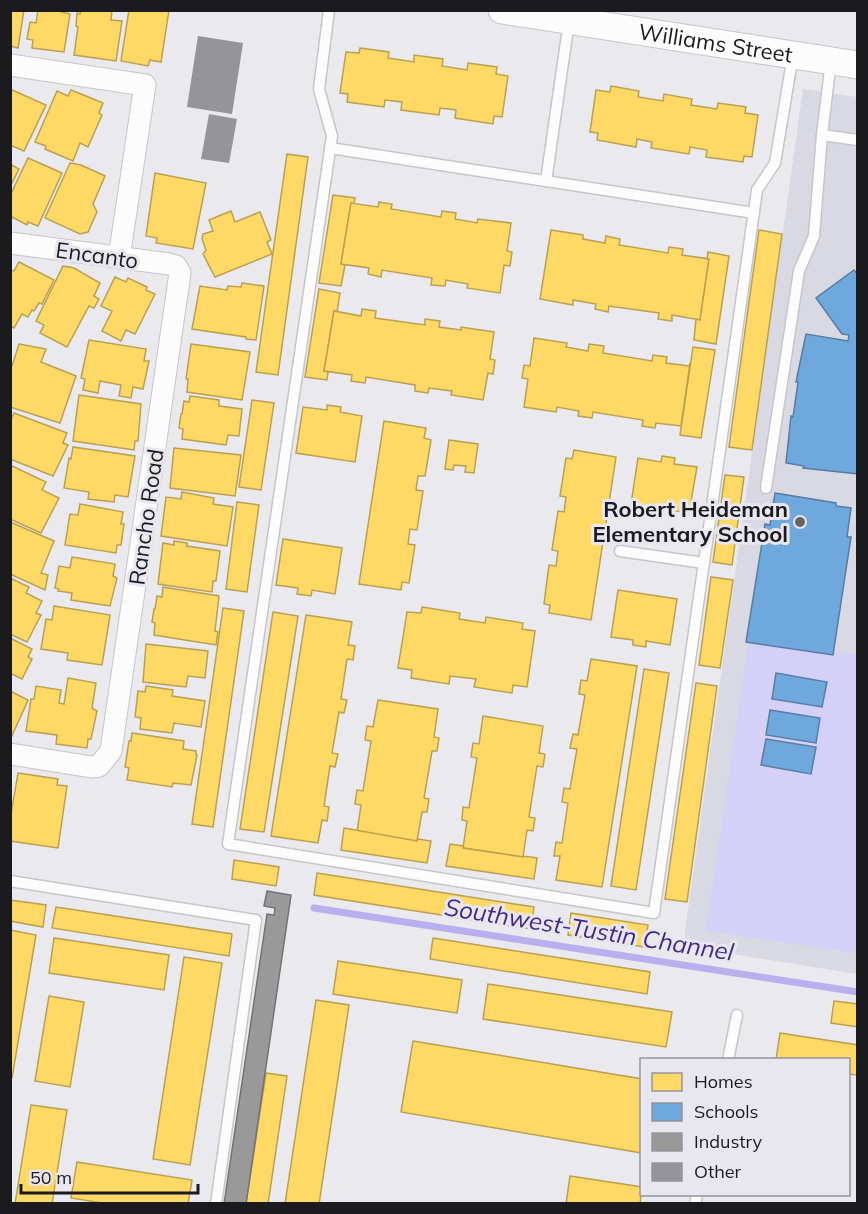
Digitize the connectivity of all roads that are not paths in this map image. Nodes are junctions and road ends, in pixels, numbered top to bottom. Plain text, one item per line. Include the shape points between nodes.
1 (329, 10) edge
2 (502, 10) edge
3 (569, 21) junction
4 (794, 55) junction
5 (831, 61) junction
6 (10, 65) edge
7 (858, 65) edge
8 (822, 135) junction
9 (858, 140) edge
10 (330, 148) junction
11 (546, 181) junction
12 (754, 213) junction
13 (10, 243) edge
14 (119, 258) junction
15 (180, 273) joint
16 (766, 488) dead end
17 (620, 551) dead end
18 (704, 563) junction
19 (10, 754) edge
20 (10, 881) edge
21 (737, 1015) dead end
22 (728, 1058) edge
23 (216, 1203) edge

1 - 10 lane via 320,89 332,136
2 - 3 street, Williams Street
3 - 4 street, Williams Street
3 - 11 lane
4 - 5 street, Williams Street
4 - 12 lane via 775,164 757,190
5 - 7 street, Williams Street
5 - 8 lane
6 - 14 street via 145,85
8 - 9 lane
8 - 16 lane via 814,236 799,271
10 - 11 lane
10 - 18 lane via 228,844 654,913
11 - 12 lane
12 - 18 lane
13 - 14 street, Encanto
14 - 15 street, Encanto via 169,264
15 - 19 street, Rancho Road via 111,751 99,766 92,767
17 - 18 lane
20 - 23 lane via 256,920
21 - 22 lane

